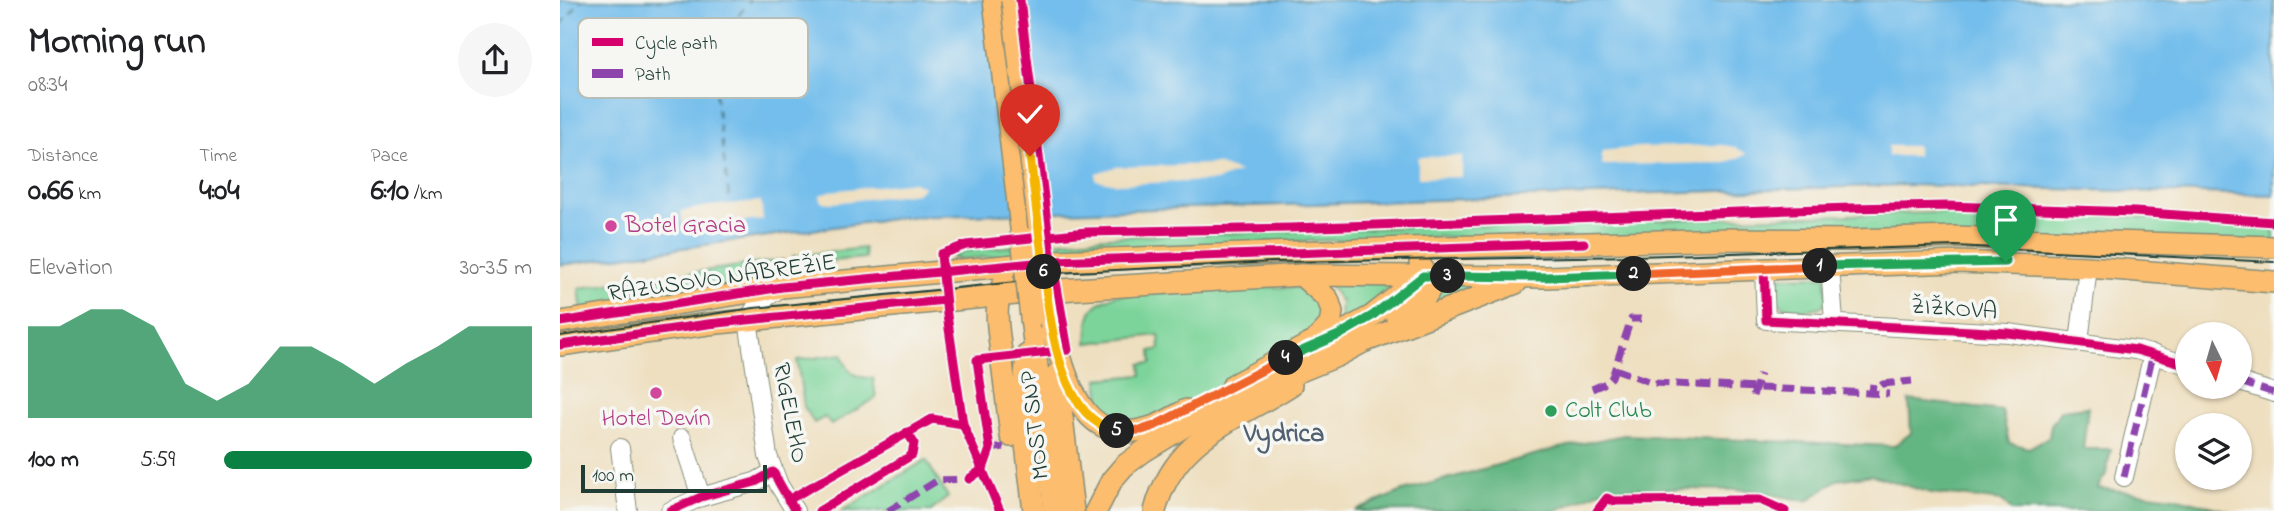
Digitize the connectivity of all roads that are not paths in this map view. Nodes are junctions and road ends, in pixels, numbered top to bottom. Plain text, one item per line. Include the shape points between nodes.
1 (994, 0) edge
2 (1012, 0) edge
3 (1461, 247) junction
4 (2274, 247) edge
5 (1407, 248) junction
6 (1054, 261) dead end
7 (1830, 265) junction
8 (2088, 267) junction
9 (1764, 269) junction
10 (1301, 275) junction
11 (1423, 276) junction
12 (1546, 277) junction
13 (2274, 282) edge
14 (782, 287) junction
15 (1068, 289) dead end
16 (1008, 294) junction
17 (954, 299) junction
18 (703, 300) junction
19 (997, 318) junction
20 (748, 320) junction
21 (560, 322) edge
22 (1041, 322) junction
23 (1834, 323) junction
24 (1363, 342) junction
25 (2079, 342) junction
26 (560, 345) edge
27 (2153, 354) junction
28 (1337, 356) junction
29 (1287, 357) junction
30 (2175, 361) edge
31 (2252, 386) edge
32 (2274, 393) edge
33 (682, 438) dead end
34 (620, 448) dead end
35 (773, 472) junction
36 (2124, 477) dead end
37 (701, 497) junction
38 (628, 511) edge
39 (670, 511) edge
40 (795, 511) edge
41 (1021, 511) edge
42 (1034, 511) edge
43 (1055, 511) edge
44 (1073, 511) edge
45 (1096, 511) edge
46 (1155, 511) edge

1 - 22 main road, MOST SNP, bridge
2 - 22 main road, MOST SNP, bridge
3 - 4 main road via 1954,237
3 - 5 main road
3 - 11 main road
5 - 6 main road
5 - 11 main road via 1419,260
7 - 8 main road via 1958,262
7 - 9 main road
7 - 23 street
8 - 13 main road
8 - 25 street
9 - 12 main road
9 - 23 street, ŽIŽKOVA via 1766,320
10 - 11 main road
10 - 15 main road
10 - 29 main road via 1328,299 1331,320 1315,341
11 - 12 main road
11 - 24 main road via 1429,291 1424,299
11 - 29 main road via 1372,316
12 - 24 main road via 1503,286
14 - 16 main road, RÁZUSOVO NÁBREŽIE via 1015,267 1004,283
14 - 18 main road, RÁZUSOVO NÁBREŽIE
14 - 20 street via 759,302
16 - 17 main road, RÁZUSOVO NÁBREŽIE
16 - 19 main road
17 - 19 main road via 980,306
17 - 20 main road, RÁZUSOVO NÁBREŽIE
18 - 20 street via 720,302
18 - 21 main road, RÁZUSOVO NÁBREŽIE
19 - 41 main road
20 - 26 main road, RÁZUSOVO NÁBREŽIE
20 - 35 street, RIGELEHO via 764,439
22 - 29 main road via 1083,410 1109,429 1135,430 1161,423
22 - 42 main road via 1022,396
22 - 43 main road, MOST SNP
22 - 44 main road, MOST SNP
23 - 25 street, ŽIŽKOVA
24 - 28 main road
25 - 27 street, ŽIŽKOVA
27 - 30 street, ŽIŽKOVA
27 - 36 street
28 - 45 main road via 1261,387 1144,451 1112,480
28 - 46 main road via 1192,445 1167,478
31 - 32 street
33 - 37 street
34 - 38 street
35 - 37 street via 755,482
35 - 40 street, RIGELEHO
37 - 39 street

